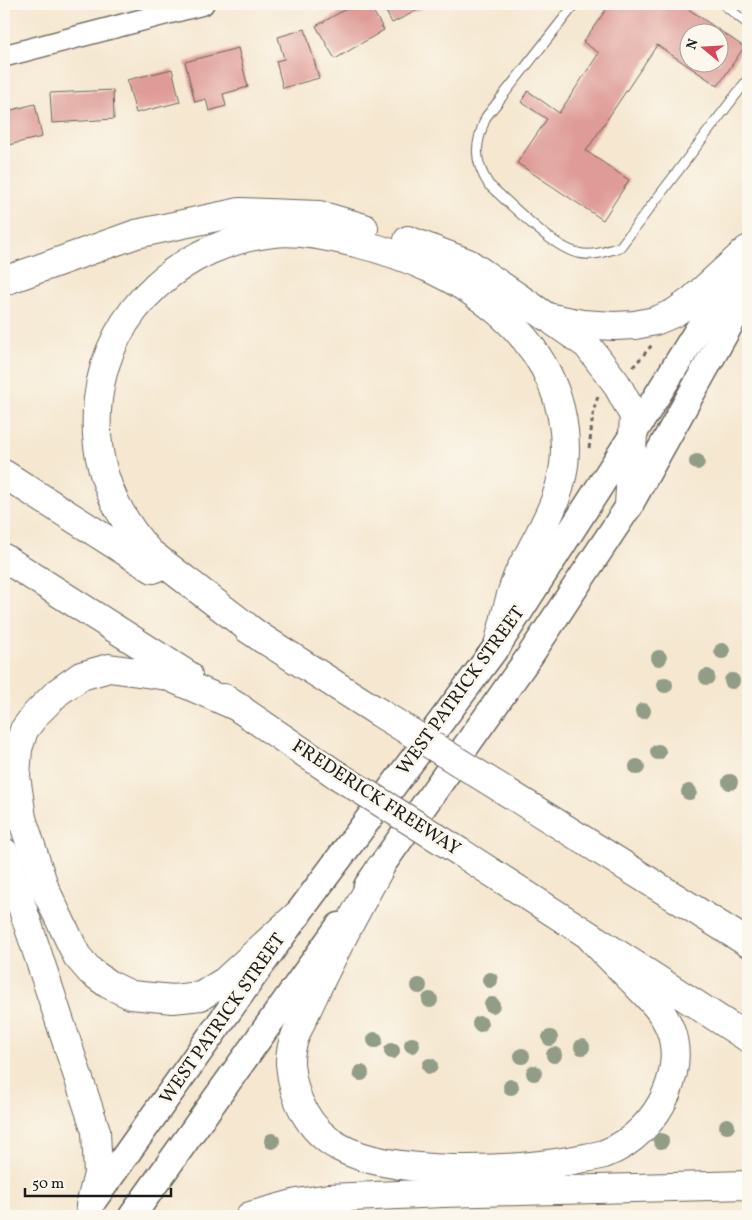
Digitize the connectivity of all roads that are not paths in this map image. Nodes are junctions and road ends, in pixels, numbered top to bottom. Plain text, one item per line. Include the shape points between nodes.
1 (203, 4) edge
2 (575, 4) edge
3 (723, 4) edge
4 (748, 24) edge
5 (4, 56) edge
6 (748, 79) edge
7 (748, 250) edge
8 (4, 281) edge
9 (748, 292) edge
10 (547, 316) junction
11 (632, 436) junction
12 (4, 474) edge
13 (629, 506) junction
14 (4, 558) edge
15 (264, 640) junction
16 (498, 646) junction
17 (240, 708) junction
18 (4, 852) edge
19 (380, 868) junction
20 (297, 915) junction
21 (590, 938) junction
22 (748, 943) edge
23 (748, 1038) edge
24 (748, 1186) edge
25 (86, 1211) edge
26 (132, 1216) edge
27 (250, 1216) edge

1 - 5 street
2 - 6 lane via 486,117 478,136 481,173 489,185 559,246 580,254 620,247
3 - 4 lane
7 - 10 highway via 691,301 655,321 614,326 582,324
7 - 11 main road, WEST PATRICK STREET
8 - 10 highway via 136,234 240,212 319,215 409,240 468,263
9 - 13 main road, WEST PATRICK STREET
10 - 11 highway via 587,345 616,383 634,416
11 - 13 highway
11 - 16 main road, WEST PATRICK STREET
12 - 15 highway
13 - 19 main road, WEST PATRICK STREET via 530,657
14 - 17 highway, FREDERICK FREEWAY
15 - 16 highway via 149,552 136,537 105,479 96,432 99,388 106,364 134,309 162,280 190,259 234,241 275,233 316,235 346,241 395,254 430,268 500,313 528,343 545,370 563,420 563,475 548,518 516,579
15 - 22 highway, bridge
16 - 20 main road, WEST PATRICK STREET
17 - 20 highway via 167,676 109,668 80,676 58,692 24,730 18,749 16,776 22,818 45,889 77,956 108,984 131,995 172,999 201,996 225,981
17 - 21 highway, FREDERICK FREEWAY, bridge via 337,775
18 - 25 highway via 96,1131 98,1174
19 - 21 highway via 327,966 296,1034 290,1061 293,1089 304,1113 320,1133 354,1155 378,1162 463,1169 545,1165 604,1154 632,1139 651,1120 673,1078 675,1054 670,1030 661,1011
19 - 26 main road, WEST PATRICK STREET
20 - 25 main road, WEST PATRICK STREET
21 - 23 highway, FREDERICK FREEWAY
24 - 27 highway via 329,1198

